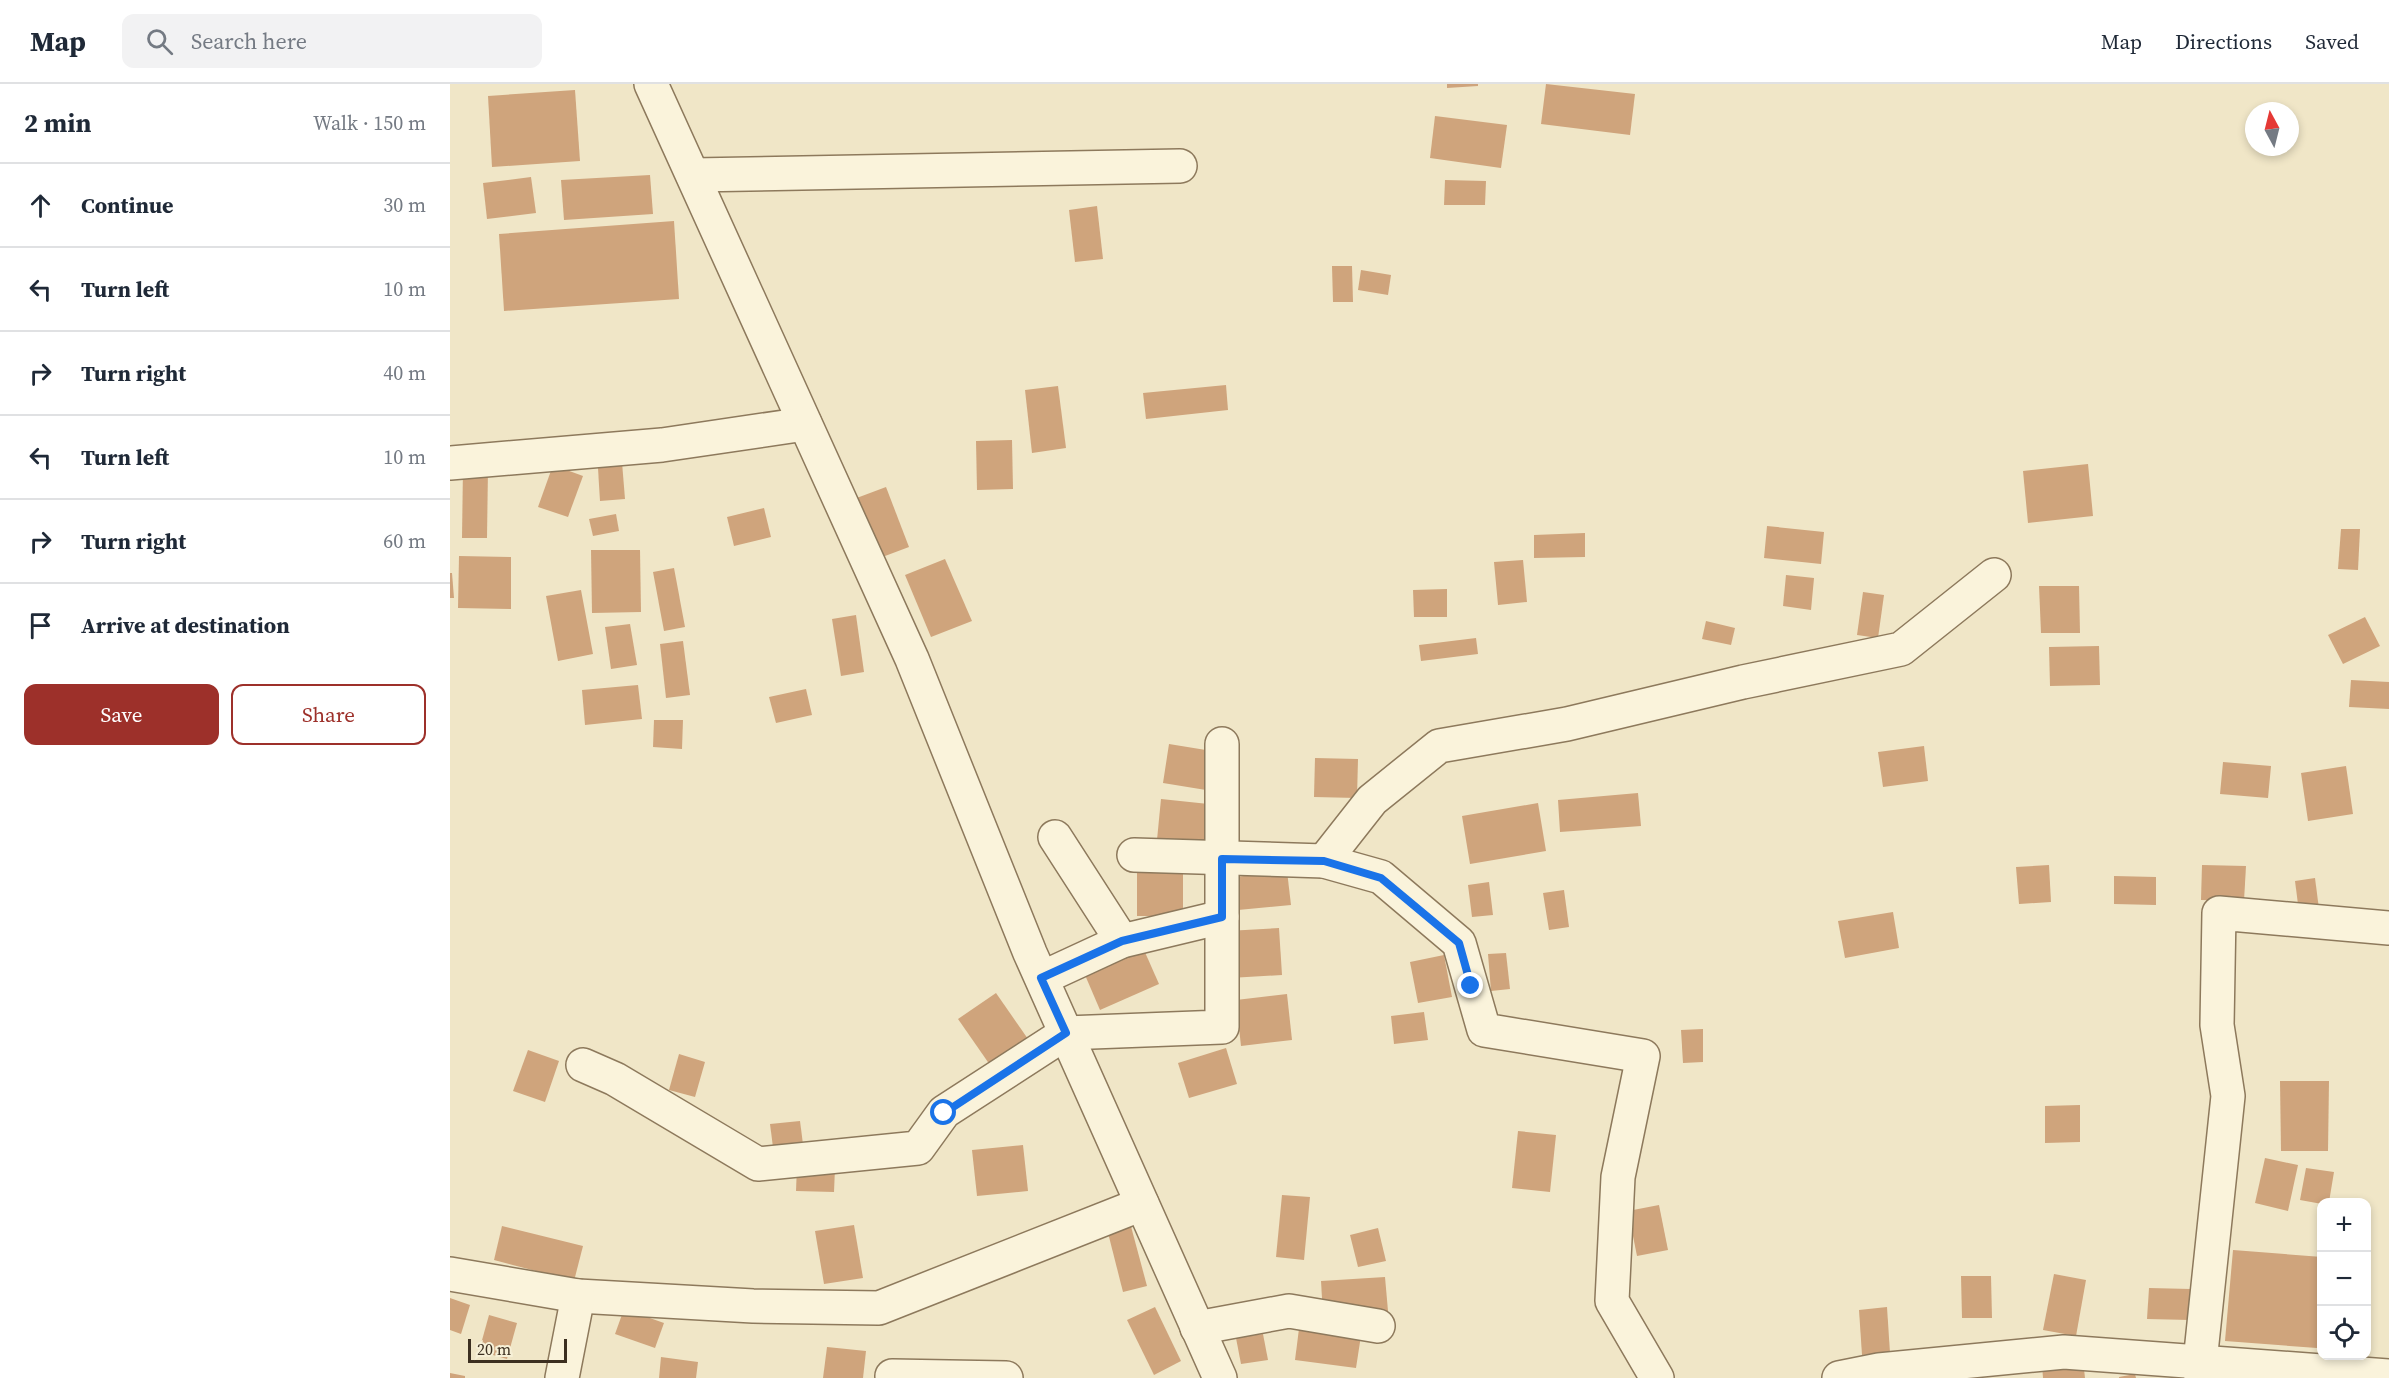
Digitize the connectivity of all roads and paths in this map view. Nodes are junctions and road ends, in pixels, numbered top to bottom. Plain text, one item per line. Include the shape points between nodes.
1 (651, 84) edge
2 (1180, 166) dead end
3 (693, 175) junction
4 (805, 424) junction
5 (450, 462) edge
6 (1994, 575) dead end
7 (1222, 744) dead end
8 (1056, 837) dead end
9 (1134, 855) dead end
10 (1222, 859) junction
11 (1324, 861) junction
12 (1222, 917) junction
13 (2389, 928) edge
14 (1122, 941) junction
15 (1036, 965) junction
16 (1066, 1033) junction
17 (583, 1065) dead end
18 (1142, 1204) junction
19 (450, 1274) edge
20 (578, 1296) junction
21 (1378, 1326) dead end
22 (1197, 1329) junction
23 (2200, 1370) edge
24 (892, 1376) dead end
25 (2389, 1376) edge
26 (562, 1378) edge
27 (1006, 1378) edge
28 (1220, 1378) edge
29 (1657, 1378) edge
30 (1839, 1378) edge

1 - 3 street
2 - 3 street
3 - 4 street
4 - 5 street via 662,446
4 - 15 street via 912,659
6 - 11 street via 1901,650 1567,724 1439,746 1372,800
7 - 10 street
8 - 14 street
9 - 10 street
10 - 11 street
10 - 12 street
11 - 29 street via 1381,878 1459,943 1484,1030 1643,1056 1618,1177 1612,1301
12 - 14 street
12 - 16 street via 1222,1027
13 - 23 street via 2219,913 2217,1025 2228,1096
14 - 15 street
15 - 16 street
16 - 17 street via 944,1113 918,1148 758,1164 615,1079
16 - 18 street
18 - 20 street via 879,1308 753,1306
18 - 22 street
19 - 20 street
20 - 26 street
21 - 22 street via 1289,1311
22 - 28 street
23 - 25 street
23 - 30 street via 2064,1352 1879,1370
24 - 27 street

